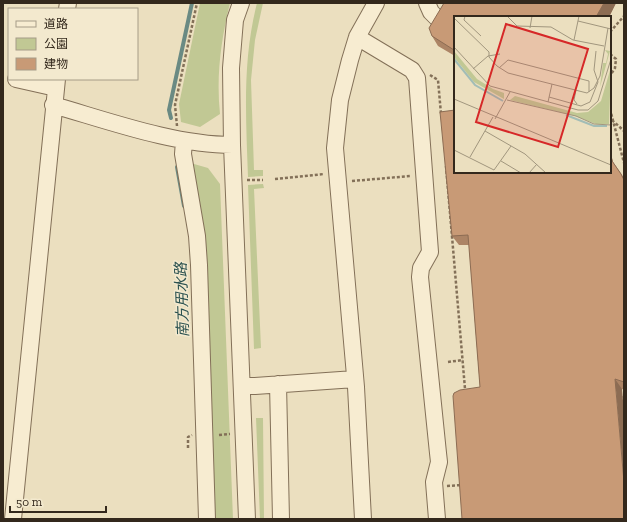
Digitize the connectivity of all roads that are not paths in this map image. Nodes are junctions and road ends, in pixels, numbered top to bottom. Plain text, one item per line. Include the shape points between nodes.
1 (242, 3) edge
2 (376, 3) edge
3 (427, 3) edge
4 (437, 18) edge
5 (357, 37) junction
6 (24, 80) edge
7 (56, 84) edge
8 (53, 106) junction
9 (180, 134) junction
10 (232, 145) junction
11 (355, 379) junction
12 (278, 384) junction
13 (242, 386) junction
14 (281, 514) edge
15 (14, 519) edge
16 (207, 519) edge
17 (247, 519) edge
18 (363, 519) edge
19 (437, 519) edge

1 - 10 street via 235,20 231,68
2 - 5 street
3 - 4 street
5 - 11 street via 340,100 335,148
5 - 19 street via 412,70 417,78 430,252 421,268 420,277 439,462 434,482
6 - 7 street
7 - 8 street
8 - 9 street
8 - 15 street
9 - 10 street via 210,145
9 - 16 street via 199,265
10 - 13 street
11 - 12 street
11 - 18 street
12 - 13 street
12 - 14 street
13 - 17 street

